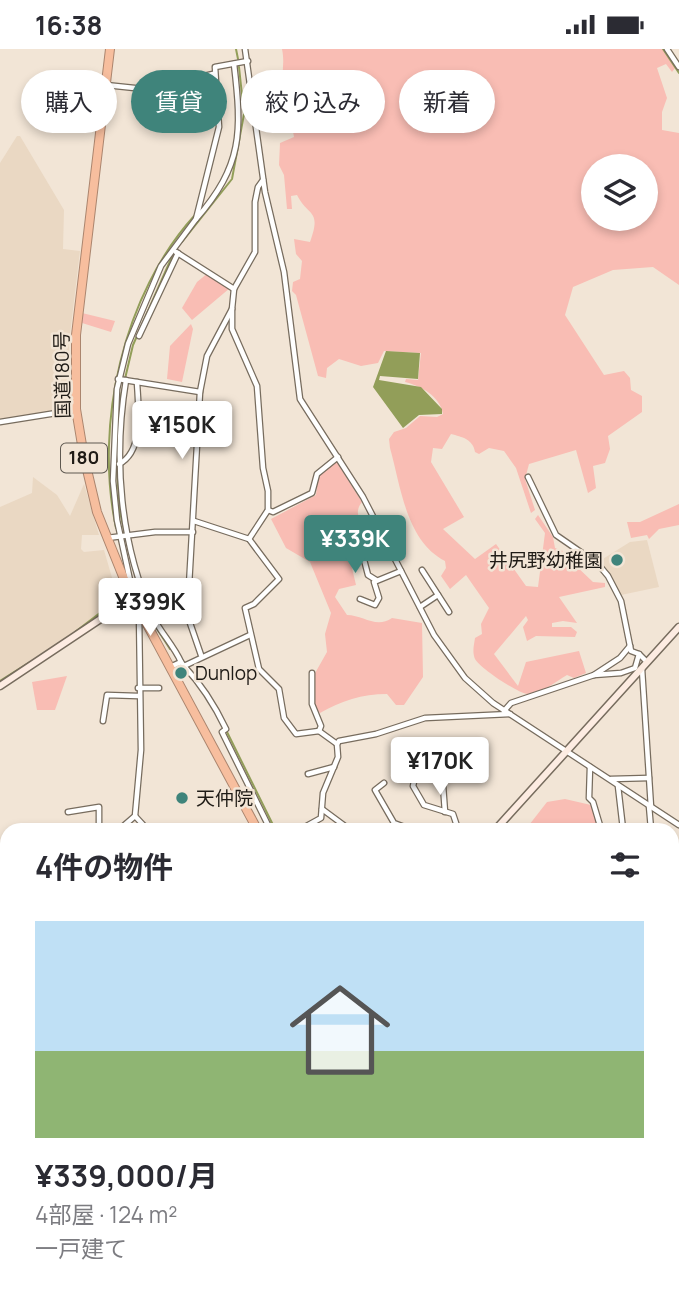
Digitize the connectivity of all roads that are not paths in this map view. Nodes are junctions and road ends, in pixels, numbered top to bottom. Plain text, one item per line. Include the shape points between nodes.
1 (110, 49) edge
2 (246, 49) edge
3 (667, 49) edge
4 (248, 61) junction
5 (234, 64) junction
6 (679, 67) edge
7 (108, 70) edge
8 (214, 70) edge
9 (100, 133) edge
10 (217, 133) edge
11 (263, 180) junction
12 (195, 217) junction
13 (175, 251) junction
14 (234, 289) junction
15 (232, 309) junction
16 (139, 336) dead end
17 (122, 380) junction
18 (138, 382) junction
19 (200, 393) junction
20 (76, 409) junction
21 (0, 422) edge
22 (338, 457) junction
23 (119, 464) junction
24 (528, 477) dead end
25 (268, 510) junction
26 (194, 521) junction
27 (193, 532) junction
28 (123, 537) junction
29 (107, 538) junction
30 (249, 539) junction
31 (362, 552) dead end
32 (422, 570) dead end
33 (401, 571) junction
34 (376, 580) junction
35 (189, 591) junction
36 (438, 595) junction
37 (360, 599) dead end
38 (140, 604) junction
39 (419, 607) junction
40 (449, 611) dead end
41 (679, 627) edge
42 (250, 635) junction
43 (630, 646) junction
44 (639, 653) junction
45 (201, 655) junction
46 (183, 664) junction
47 (645, 665) junction
48 (170, 667) junction
49 (312, 673) dead end
50 (594, 675) junction
51 (0, 686) edge
52 (138, 688) junction
53 (159, 688) dead end
54 (138, 696) junction
55 (507, 712) junction
56 (103, 721) dead end
57 (319, 731) junction
58 (337, 744) junction
59 (567, 751) junction
60 (441, 758) dead end
61 (419, 760) dead end
62 (590, 766) junction
63 (334, 767) junction
64 (308, 773) dead end
65 (649, 778) junction
66 (609, 779) junction
67 (384, 783) dead end
68 (618, 785) junction
69 (650, 806) junction
70 (322, 809) junction
71 (445, 811) junction
72 (68, 813) dead end
73 (135, 816) junction
74 (99, 823) edge
75 (127, 823) edge
76 (141, 823) edge
77 (254, 823) edge
78 (267, 823) edge
79 (312, 823) edge
80 (341, 823) edge
81 (394, 823) edge
82 (456, 823) edge
83 (501, 823) edge
84 (599, 823) edge
85 (622, 823) edge
86 (651, 823) edge
87 (676, 823) edge

1 - 7 highway, 国道180号 / 180
2 - 4 street
3 - 6 street
4 - 5 street
4 - 11 street
5 - 8 street
5 - 12 street via 239,123 233,160 218,194
9 - 20 highway, 国道180号 / 180 via 76,335
10 - 12 street
11 - 14 street via 256,202 255,252
11 - 22 street via 281,252 298,391
12 - 13 street
13 - 14 street
13 - 16 street
13 - 17 street via 138,319
14 - 15 street
15 - 19 street via 207,356
15 - 25 street via 232,329 257,386
17 - 18 street
17 - 23 street
17 - 28 street via 112,457
18 - 19 street
18 - 23 street via 136,433 127,458
19 - 26 street
20 - 21 street
20 - 29 highway, 国道180号 / 180 via 91,491
22 - 25 street via 317,474 312,493 273,512
22 - 33 street
23 - 28 street
24 - 43 street via 555,535 608,576 621,601
25 - 30 street
26 - 27 street
26 - 30 street
27 - 28 street
27 - 35 street
28 - 29 street
28 - 38 street
28 - 38 street
29 - 38 highway, 国道180号 / 180
30 - 42 street via 279,579 245,608
31 - 34 street via 368,575
32 - 36 street
33 - 34 street
33 - 39 street
34 - 37 street via 378,602 372,606
35 - 38 street via 160,594
35 - 45 street via 190,623
36 - 39 street
36 - 40 street
38 - 46 street
38 - 48 highway, 国道180号 / 180
38 - 51 street
38 - 52 street
39 - 55 street via 461,673
41 - 47 street
42 - 45 street
42 - 57 street via 261,673 279,689 289,727 298,735
43 - 44 street
43 - 50 street via 620,659
44 - 47 street
44 - 50 street via 635,668
45 - 46 street
46 - 48 street
46 - 78 street via 220,716 226,729 222,732
47 - 59 street
47 - 65 street
48 - 77 highway, 国道180号 / 180
49 - 57 street via 312,704
50 - 55 street via 510,703
52 - 53 street
52 - 54 street
54 - 56 street via 107,695
54 - 73 street via 141,750
55 - 58 street via 425,717
55 - 59 street
57 - 58 street
58 - 63 street
59 - 62 street
59 - 83 street
60 - 71 street
61 - 71 street via 413,786 424,805
62 - 66 street
62 - 84 street via 589,798
63 - 64 street
63 - 70 street
65 - 66 street
65 - 69 street
66 - 68 street
67 - 81 street via 375,790
68 - 69 street
68 - 85 street
69 - 86 street
69 - 87 street
70 - 79 street via 321,818
70 - 80 street
71 - 82 street via 453,814
72 - 74 street via 99,807
73 - 75 street
73 - 76 street

